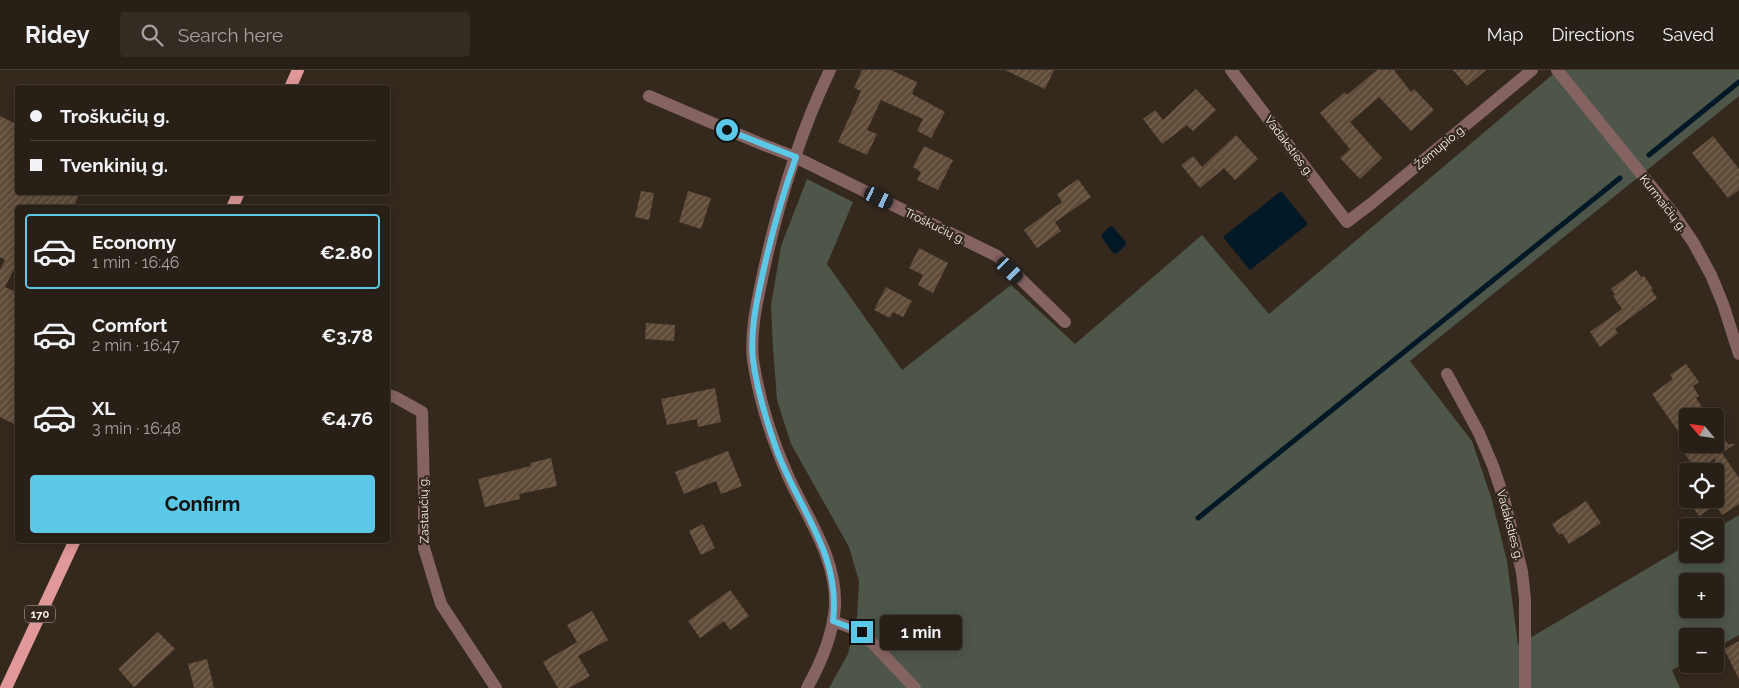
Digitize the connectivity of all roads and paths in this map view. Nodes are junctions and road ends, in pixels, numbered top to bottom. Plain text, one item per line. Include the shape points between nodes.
1 (298, 70) edge
2 (830, 70) edge
3 (1232, 70) edge
4 (1532, 70) edge
5 (1557, 70) edge
6 (291, 85) edge
7 (648, 96) dead end
8 (796, 157) junction
9 (1347, 222) joint
10 (1065, 322) dead end
11 (1739, 354) edge
12 (1447, 374) dead end
13 (390, 396) edge
14 (74, 543) edge
15 (833, 621) junction
16 (6, 688) edge
17 (496, 688) edge
18 (807, 688) edge
19 (915, 688) edge
20 (1525, 688) edge

1 - 6 main road
2 - 8 street
3 - 9 street, Vadaksties g.
4 - 9 street, Žemupio g.
5 - 11 street, Kurmaičių g. via 1693,242 1723,304
7 - 8 street, Troškučių g.
8 - 10 street, Troškučių g. via 996,256
8 - 15 street via 768,247 753,328 753,359 778,453 829,562 834,583
12 - 20 street, Vadaksties g. via 1486,449 1514,538 1525,599
13 - 17 street, Zastaučių g. via 422,412 424,548 440,604
14 - 16 main road, 170
15 - 18 street via 830,637
15 - 19 street via 862,632

